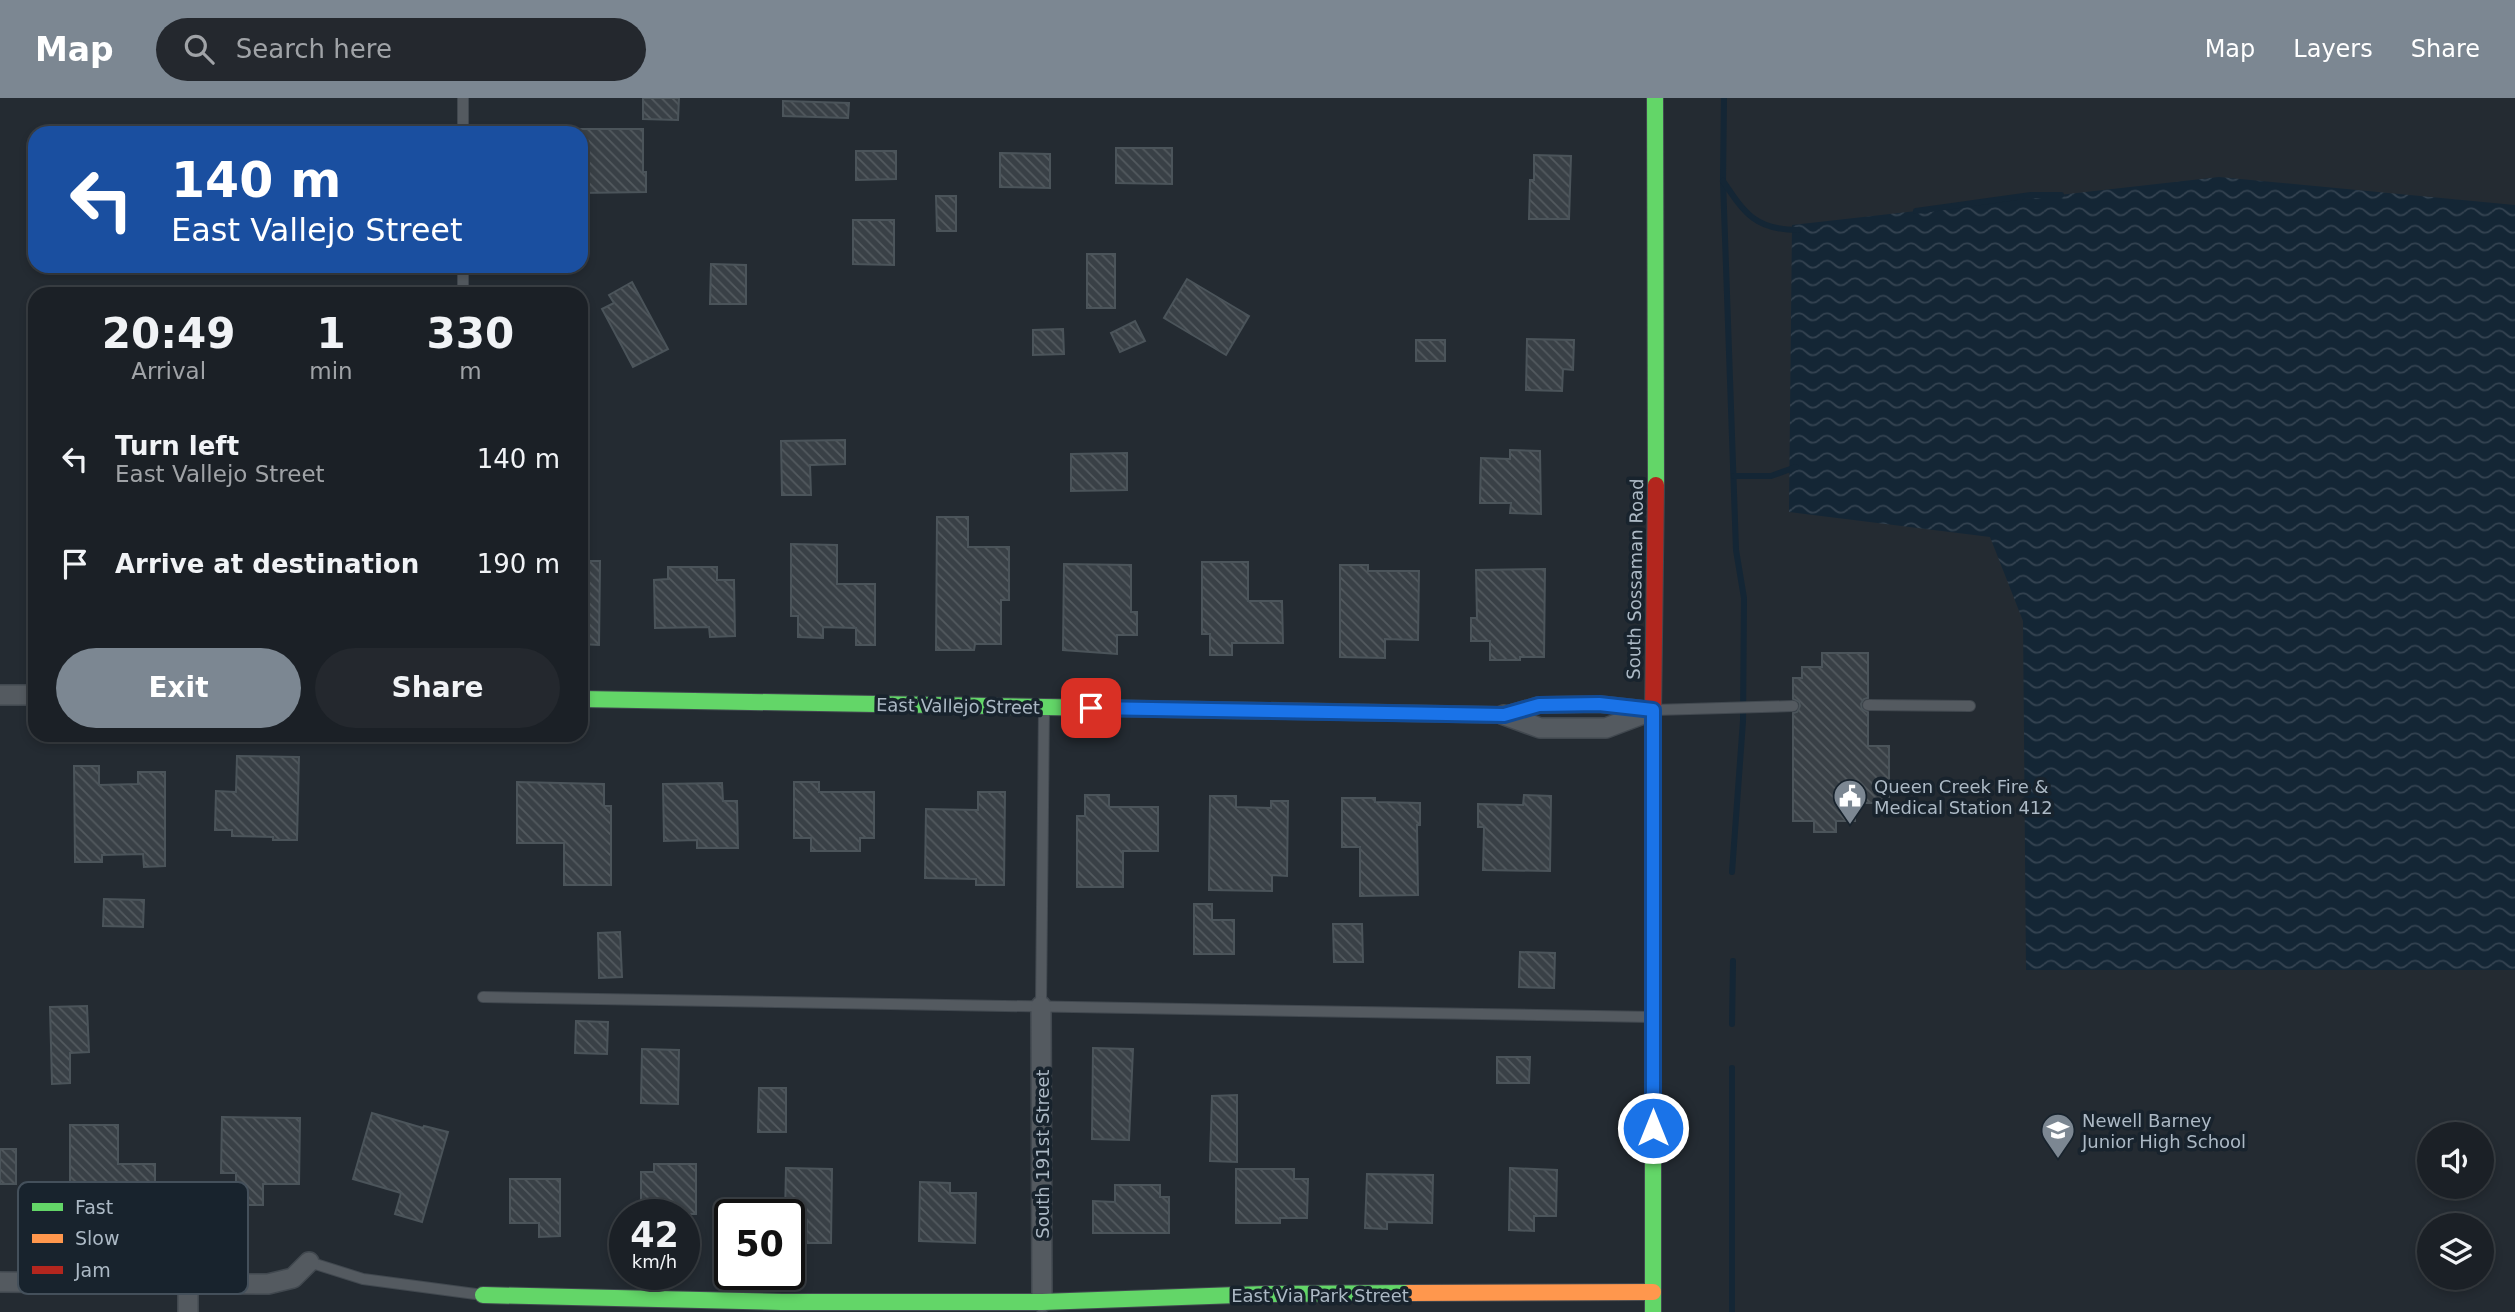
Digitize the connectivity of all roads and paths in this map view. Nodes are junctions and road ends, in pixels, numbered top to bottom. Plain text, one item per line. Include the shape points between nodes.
1 (463, 98) edge
2 (1655, 98) edge
3 (463, 126) edge
4 (0, 695) edge
5 (28, 695) edge
6 (588, 699) edge
7 (1868, 705) dead end
8 (1970, 705) dead end
9 (1793, 706) dead end
10 (1044, 707) junction
11 (1653, 710) junction
12 (1504, 715) joint
13 (483, 997) dead end
14 (1041, 1006) junction
15 (1653, 1017) junction
16 (309, 1262) joint
17 (0, 1282) edge
18 (18, 1282) edge
19 (248, 1284) edge
20 (1653, 1292) junction
21 (188, 1294) edge
22 (483, 1295) joint
23 (1042, 1302) junction
24 (782, 1307) edge
25 (188, 1312) edge
26 (1653, 1312) edge

1 - 3 lane
2 - 11 street, South Sossaman Road
4 - 5 street
6 - 10 street, East Vallejo Street
7 - 8 lane
9 - 11 lane
10 - 12 street, East Vallejo Street
10 - 14 lane
11 - 12 street, East Vallejo Street via 1606,729 1540,729
11 - 15 street, South Sossaman Road
13 - 14 lane
14 - 15 lane
14 - 23 street, South 191st Street
15 - 20 street, South Sossaman Road
16 - 19 street via 293,1278
16 - 22 lane via 363,1279
17 - 18 street
20 - 23 street, East Via Park Street via 1265,1294
20 - 26 street, South Sossaman Road
21 - 25 street
22 - 24 street, East Via Park Street
23 - 24 street, East Via Park Street

